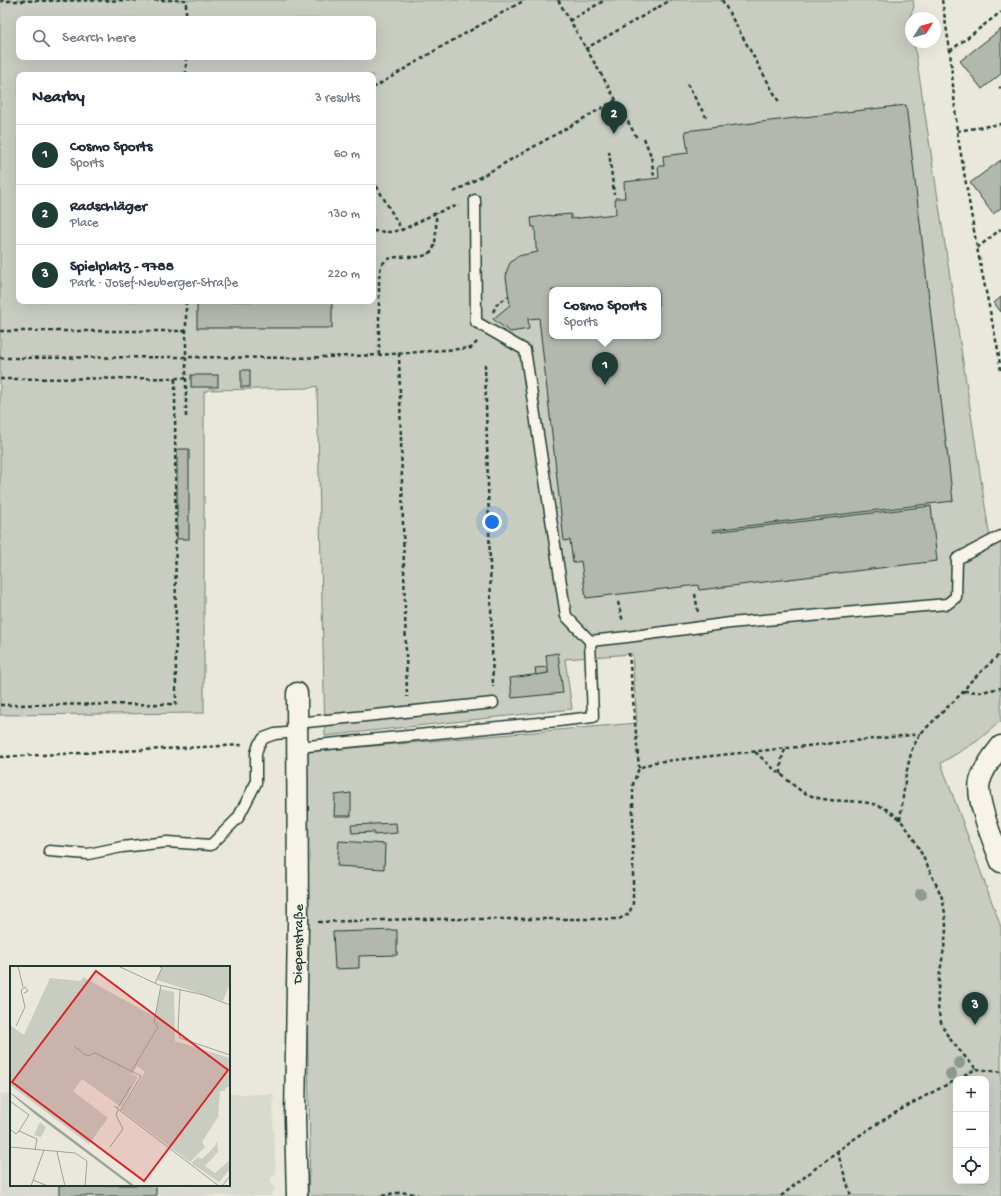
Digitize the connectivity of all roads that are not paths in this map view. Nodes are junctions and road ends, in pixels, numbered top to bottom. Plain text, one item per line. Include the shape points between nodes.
1 (475, 200) road end
2 (1001, 536) edge
3 (590, 641) junction
4 (297, 693) dead end
5 (493, 703) road end
6 (298, 734) junction
7 (1001, 746) edge
8 (49, 851) dead end
9 (1001, 862) edge
10 (297, 1196) edge

1 - 3 lane via 476,322 525,350 566,616
2 - 3 lane via 957,559 956,597 947,604 730,623
3 - 6 lane via 593,717 550,722
4 - 6 street, Diepenstraße
5 - 6 lane via 408,712
6 - 8 lane via 275,734 264,738 258,744 256,783 238,818 211,845 167,842 88,854
6 - 10 street, Diepenstraße via 295,1118
7 - 9 street via 992,757 980,782 986,821

